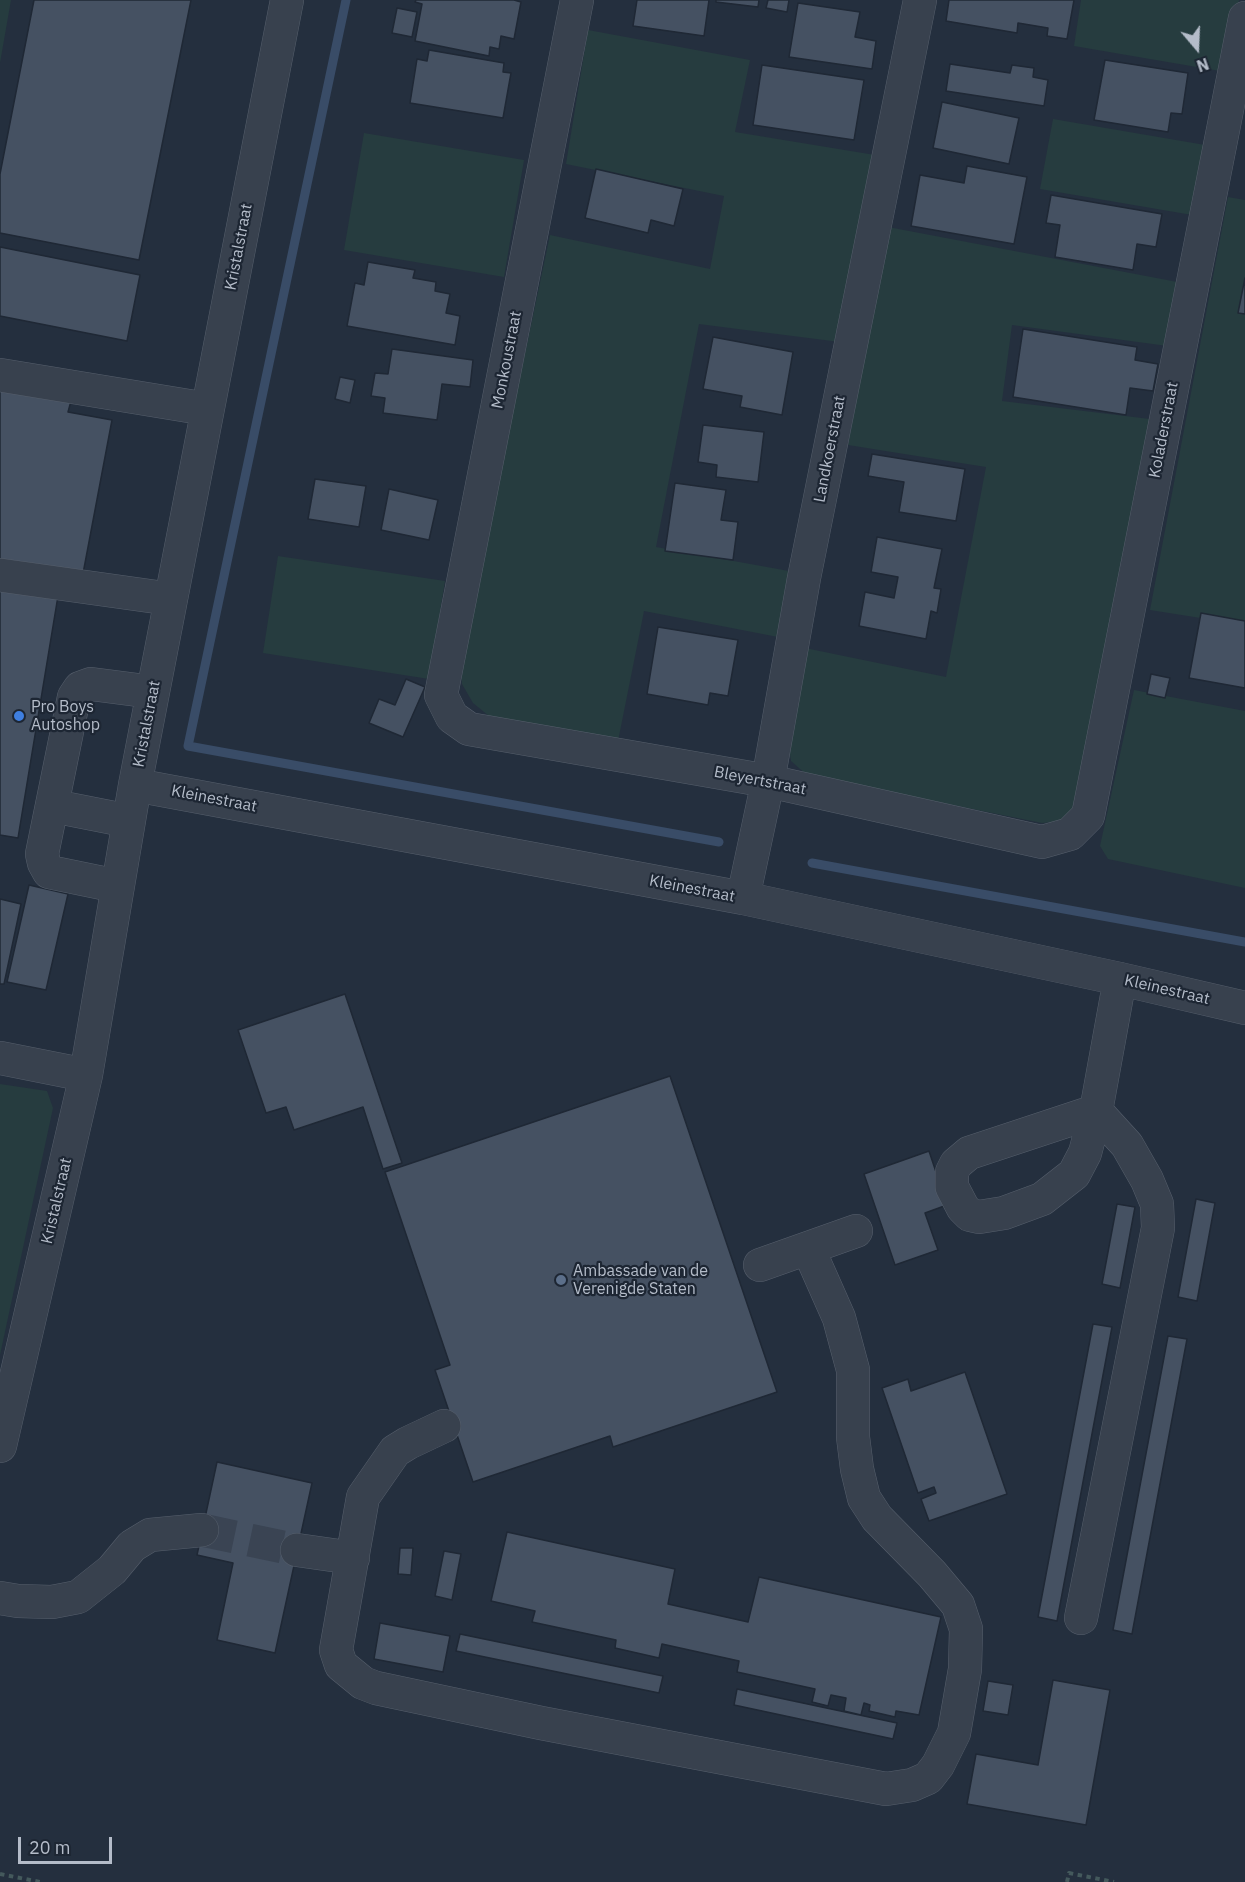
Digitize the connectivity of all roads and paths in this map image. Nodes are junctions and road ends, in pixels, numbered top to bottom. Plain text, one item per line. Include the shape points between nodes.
1 (287, 0) edge
2 (578, 0) edge
3 (920, 0) edge
4 (1245, 18) edge
5 (0, 375) edge
6 (207, 409) junction
7 (0, 575) edge
8 (171, 599) junction
9 (153, 692) junction
10 (452, 717) joint
11 (768, 781) junction
12 (135, 784) junction
13 (53, 806) junction
14 (129, 821) junction
15 (1070, 834) joint
16 (117, 886) junction
17 (743, 898) junction
18 (1120, 979) junction
19 (1245, 1008) edge
20 (0, 1058) edge
21 (86, 1075) junction
22 (856, 1231) dead end
23 (808, 1248) junction
24 (760, 1265) dead end
25 (444, 1426) dead end
26 (0, 1446) edge
27 (202, 1530) tunnel mouth
28 (297, 1550) tunnel mouth
29 (353, 1558) junction
30 (0, 1598) edge
31 (1081, 1618) dead end
32 (0, 1874) edge
33 (40, 1882) edge
34 (1067, 1882) edge
35 (1114, 1882) edge

1 - 6 street, Kristalstraat
2 - 10 street, Monkoustraat via 441,695
3 - 11 street, Landkoerstraat via 804,578
4 - 15 street, Koladerstraat via 1088,816
5 - 6 street
6 - 8 street, Kristalstraat
7 - 8 street
8 - 9 street, Kristalstraat
9 - 12 street, Kristalstraat
9 - 13 street via 91,684 80,688 74,697
10 - 11 street, Bleyertstraat via 469,729
11 - 15 street, Bleyertstraat via 1042,842
11 - 17 street, Landkoerstraat
12 - 14 street, Kristalstraat
12 - 17 street, Kleinestraat
13 - 14 street
13 - 16 street via 42,854 49,872
14 - 16 street, Kristalstraat
16 - 21 street, Kristalstraat
17 - 18 street, Kleinestraat
18 - 19 street, Kleinestraat
18 - 31 street via 1095,1111 1127,1145 1148,1180 1158,1204 1158,1228
20 - 21 street
21 - 26 street, Kristalstraat
22 - 23 street
23 - 24 street
23 - 29 street via 839,1318 853,1371 853,1437 864,1498 877,1518 958,1605 966,1629 965,1669 954,1733 939,1765 928,1778 886,1789 376,1688 341,1665 336,1650
25 - 29 street via 395,1451 363,1497
27 - 30 street via 150,1535 132,1546 112,1570 78,1597 52,1602
28 - 29 street
32 - 33 path
34 - 35 path via 1069,1873

